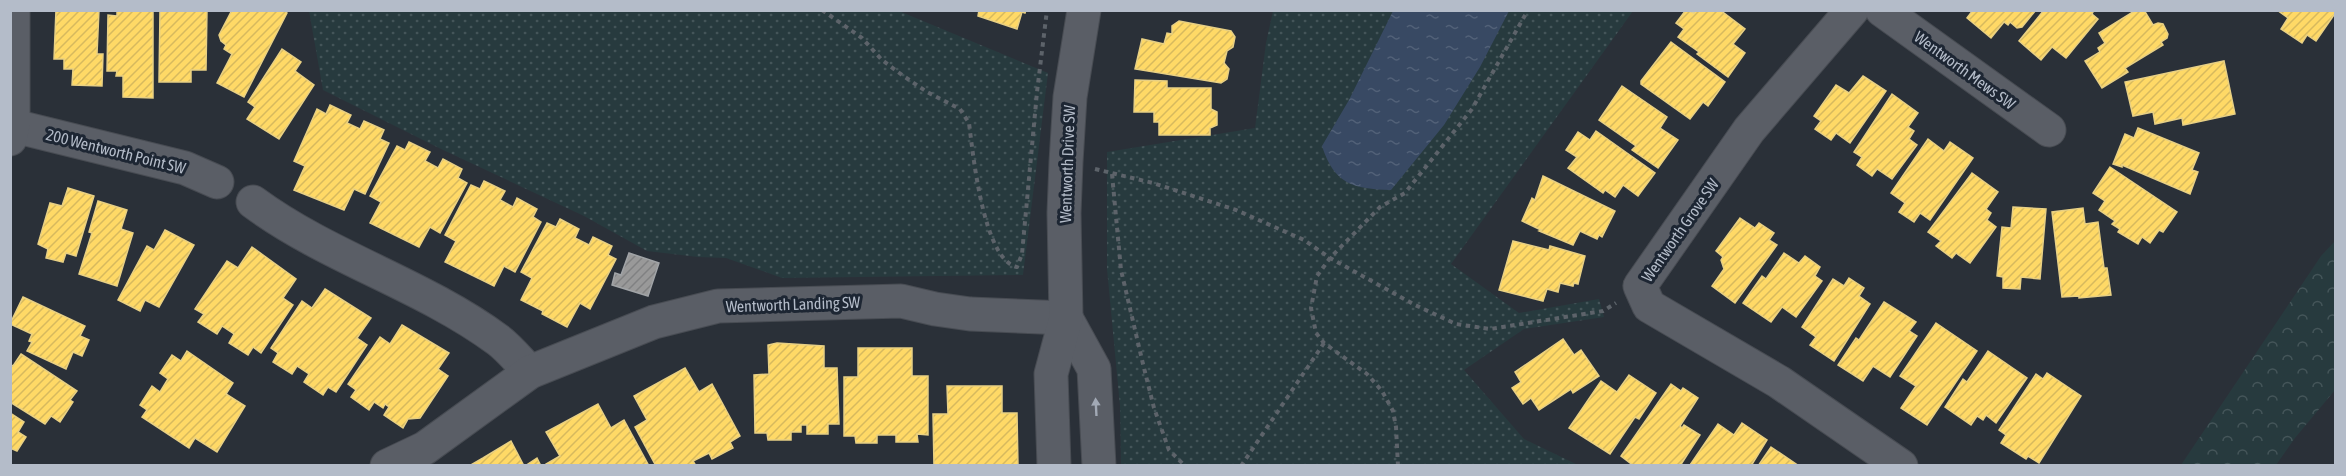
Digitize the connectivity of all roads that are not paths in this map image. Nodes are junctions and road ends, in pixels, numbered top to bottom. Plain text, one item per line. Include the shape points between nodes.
1 (13, 10) edge
2 (1084, 10) edge
3 (1852, 10) edge
4 (1881, 10) edge
5 (11, 130) edge
6 (2049, 130) dead end
7 (218, 182) dead end
8 (253, 202) dead end
9 (1066, 318) junction
10 (530, 372) junction
11 (387, 465) edge
12 (1054, 465) edge
13 (1099, 465) edge
14 (1901, 465) edge

1 - 5 street
2 - 9 street, Wentworth Drive SW via 1070,97 1066,162
3 - 14 street, Wentworth Grove SW via 1749,130 1641,286 1649,306 1779,382
4 - 6 street, Wentworth Mews SW
5 - 7 street, 200 Wentworth Point SW via 185,168
8 - 10 street via 282,224 457,313 499,341
9 - 10 street, Wentworth Landing SW via 970,314 901,301 718,306 654,322
9 - 12 street, Wentworth Drive SW via 1051,374
13 -> 9 street, Wentworth Drive SW via 1094,369
10 - 11 street, Wentworth Landing SW via 425,448

